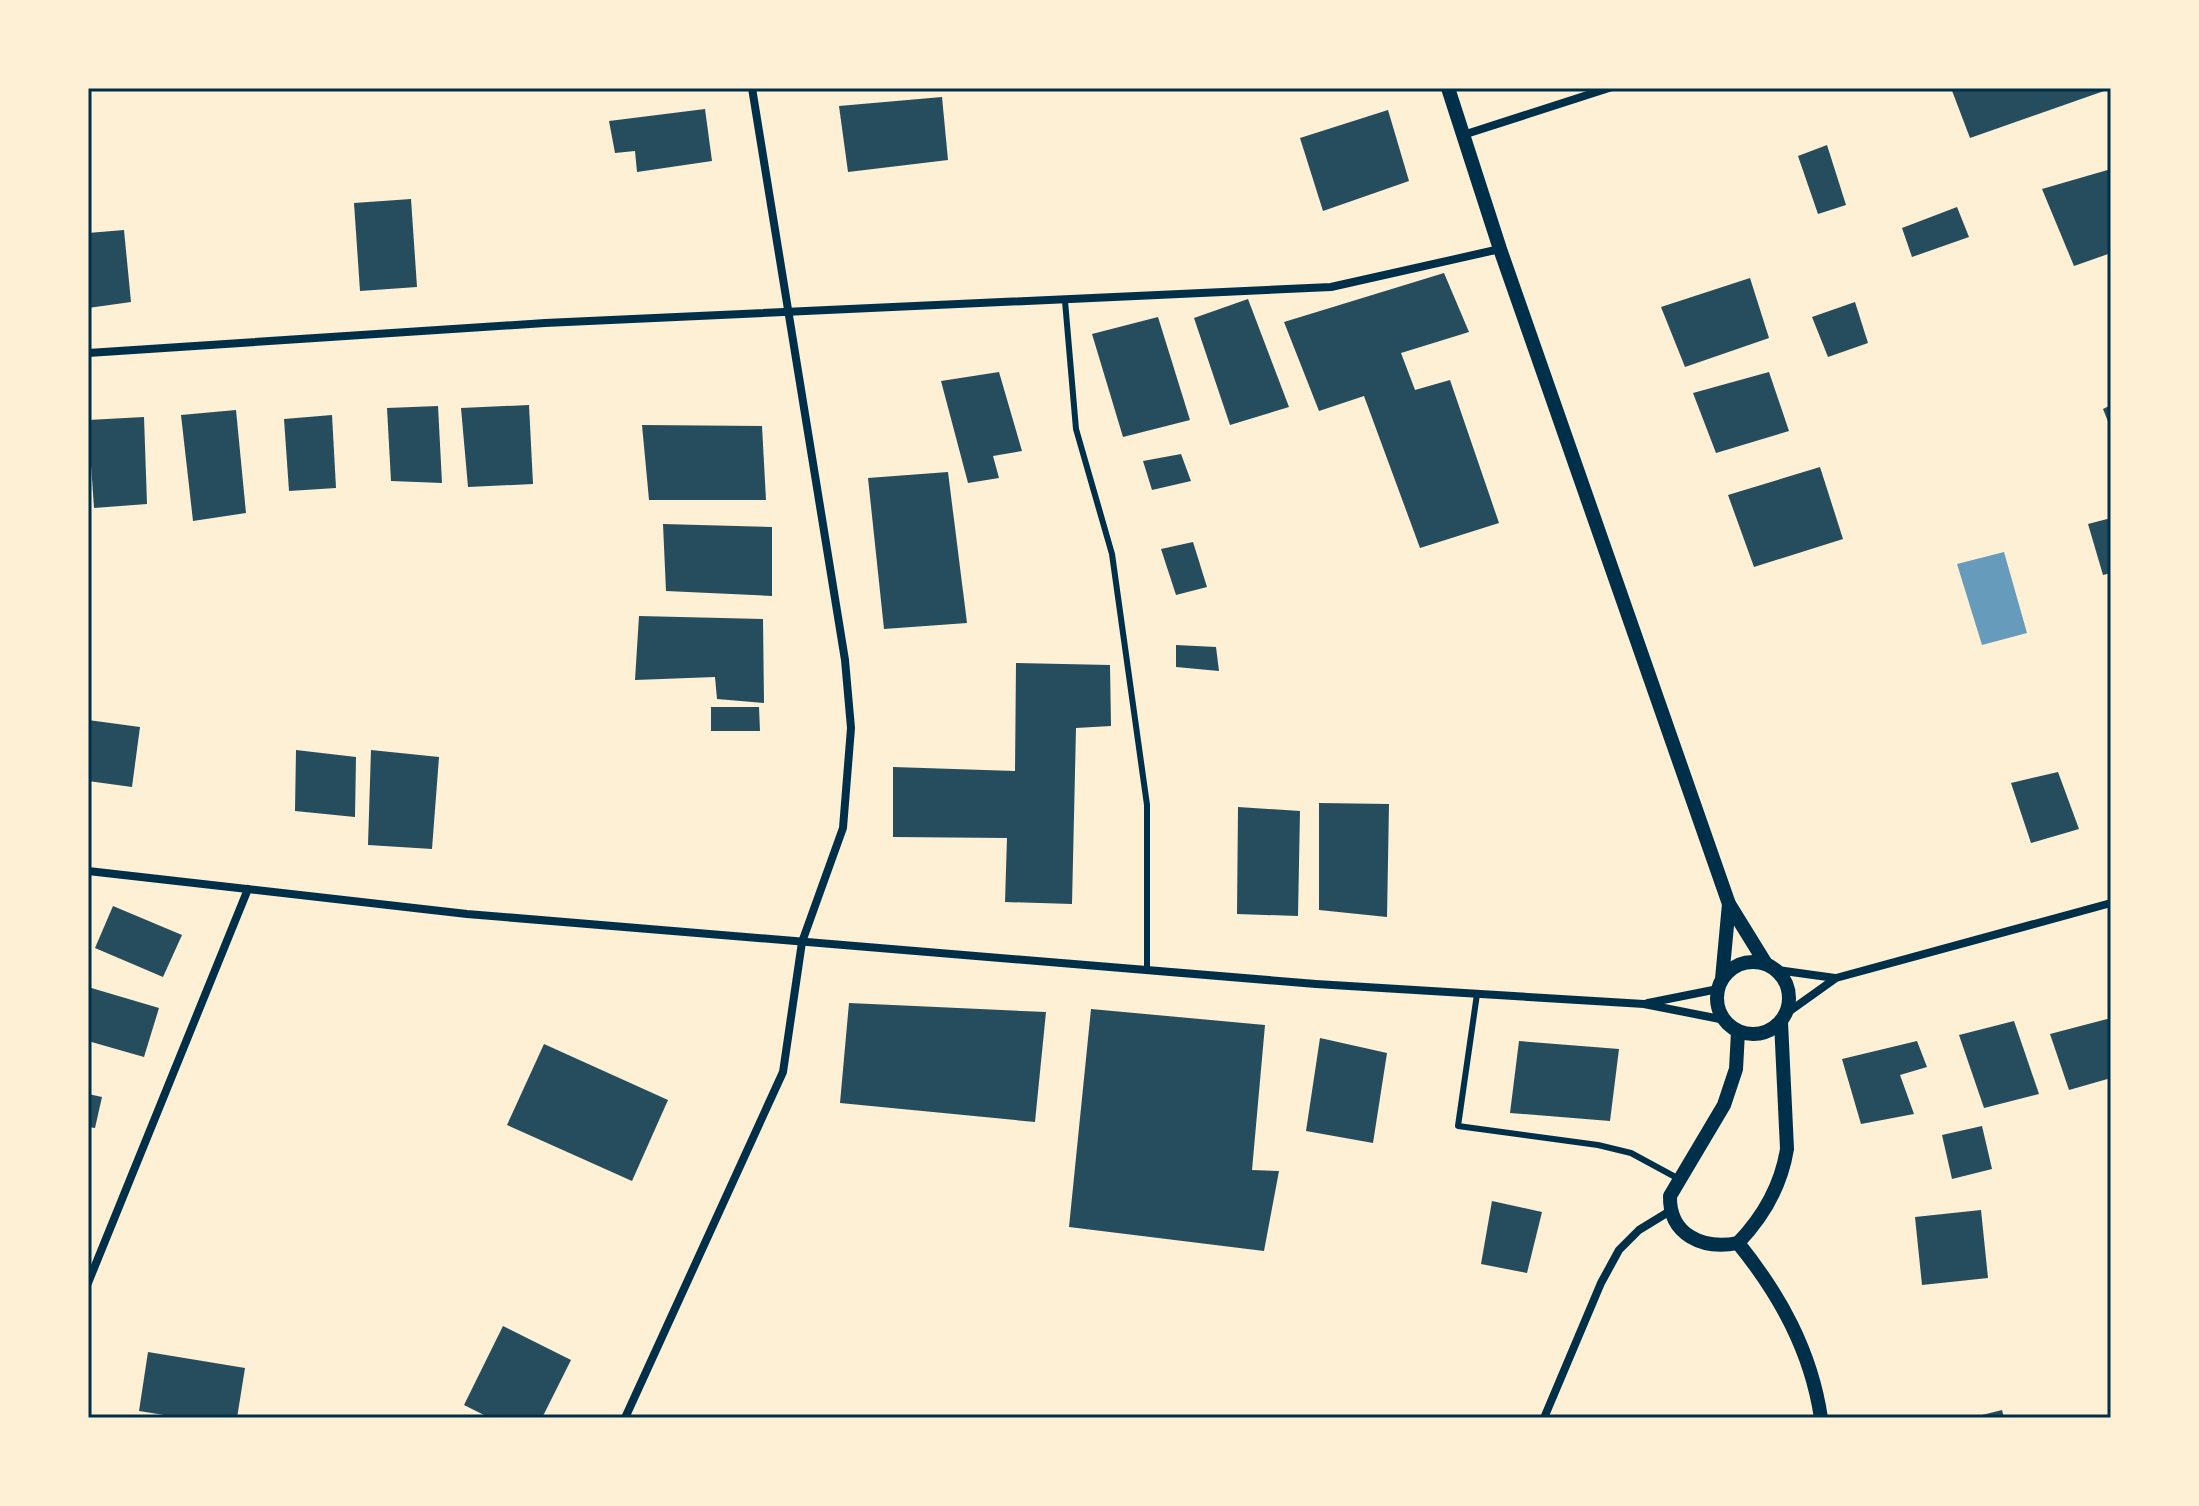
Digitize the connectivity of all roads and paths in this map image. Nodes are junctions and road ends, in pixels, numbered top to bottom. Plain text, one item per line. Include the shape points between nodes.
1 (752, 88) edge
2 (1448, 88) edge
3 (1609, 88) edge
4 (1463, 135) junction
5 (1500, 249) junction
6 (1065, 301) junction
7 (787, 313) junction
8 (88, 353) edge
9 (88, 871) edge
10 (248, 889) junction
11 (2111, 903) edge
12 (1729, 904) junction
13 (802, 942) junction
14 (1772, 967) junction
15 (1147, 970) junction
16 (1836, 978) junction
17 (1720, 984) junction
18 (1477, 994) junction
19 (1644, 1004) junction
20 (1784, 1018) junction
21 (1725, 1020) junction
22 (1738, 1032) junction
23 (1679, 1179) junction
24 (1670, 1211) junction
25 (1738, 1243) junction
26 (88, 1283) edge
27 (625, 1418) edge
28 (1544, 1418) edge
29 (1821, 1418) edge

1 - 7 street
2 - 4 street
3 - 4 street
4 - 5 street
5 - 6 street via 1331,287
5 - 12 street
6 - 7 street
6 - 15 lane via 1076,429 1112,554 1145,790
7 - 8 street
7 - 13 street via 845,660 851,728 843,828
9 - 10 street
10 - 13 street via 467,914
10 - 26 street
11 - 16 street
12 - 14 street
12 - 17 street
13 - 15 street
13 - 27 street via 783,1072
14 - 16 street
14 - 17 street via 1741,964
14 - 20 street via 1789,990
15 - 18 street
16 - 20 street
17 - 19 street
17 - 21 street via 1717,1003
18 - 19 street
18 - 23 lane via 1458,1126 1598,1145 1631,1153
19 - 21 street
20 - 22 street via 1761,1034
20 - 25 street via 1784,1168 1758,1222
21 - 22 street
22 - 23 street via 1736,1069 1724,1105
23 - 24 street via 1670,1196
24 - 25 street via 1680,1229 1698,1241
24 - 28 street via 1619,1250
25 - 29 street via 1785,1309 1805,1353

